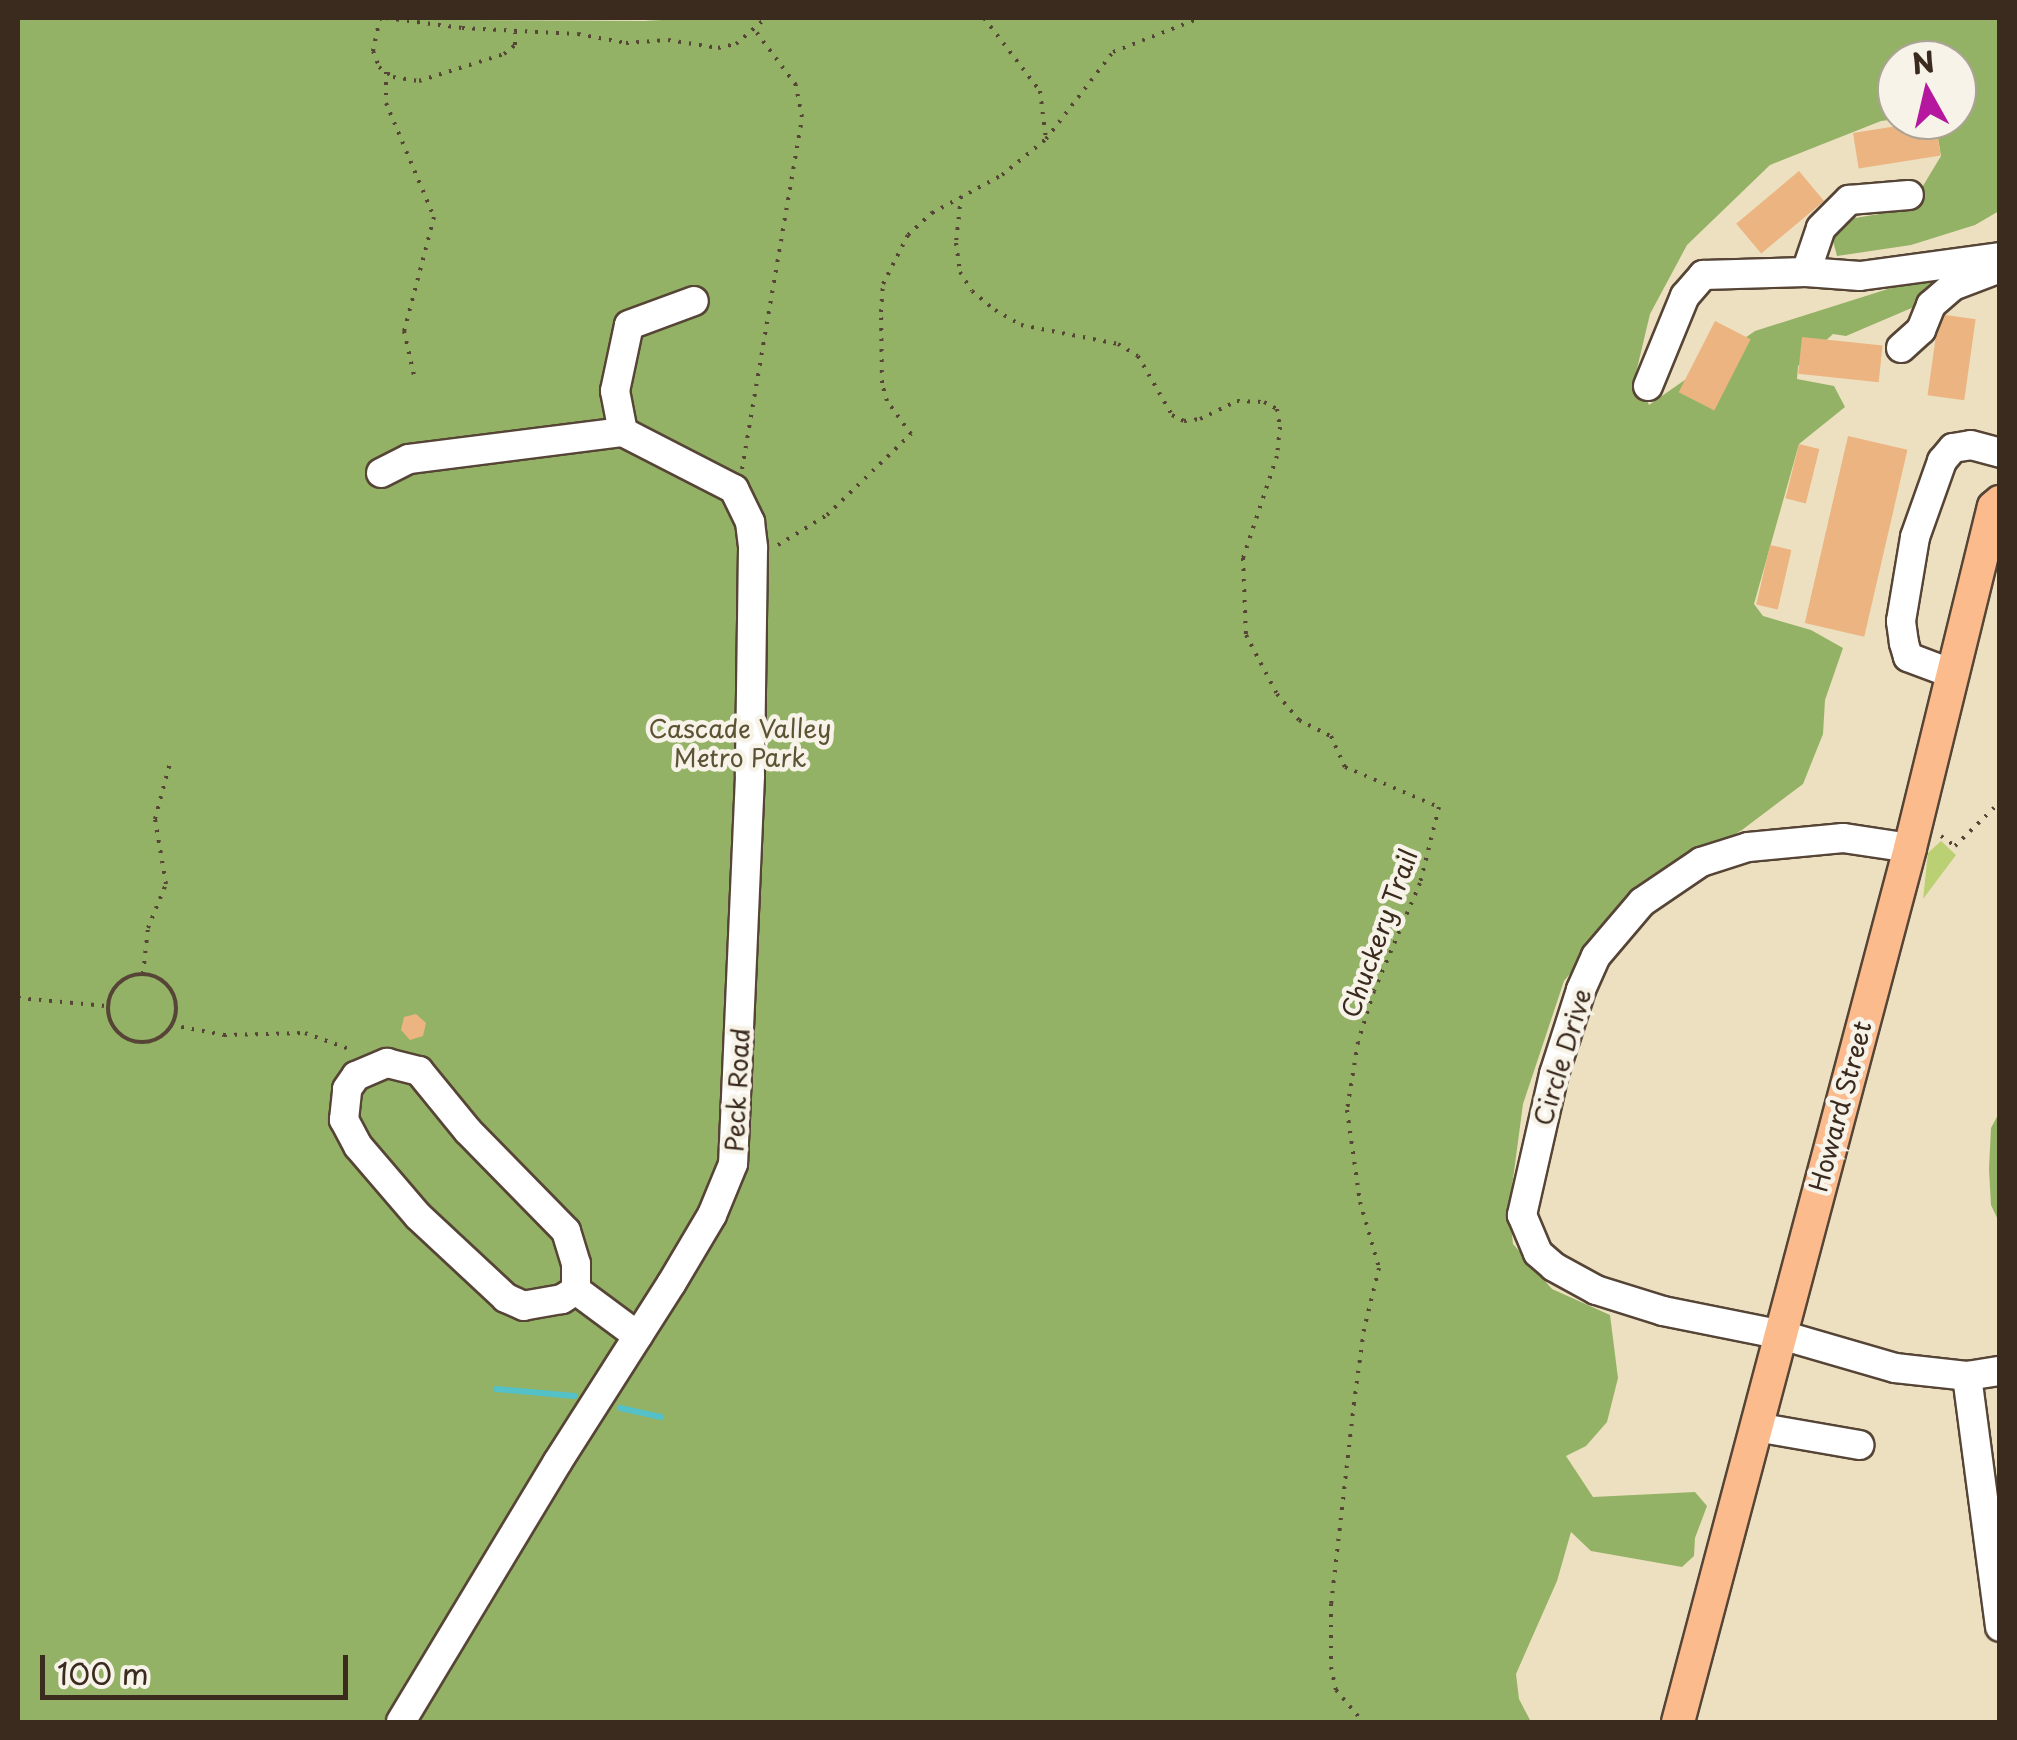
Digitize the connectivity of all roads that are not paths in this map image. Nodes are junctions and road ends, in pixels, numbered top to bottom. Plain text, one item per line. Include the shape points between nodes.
1 (1909, 195) dead end
2 (2000, 257) edge
3 (2000, 268) edge
4 (1806, 272) junction
5 (694, 302) dead end
6 (1901, 348) dead end
7 (1648, 386) dead end
8 (623, 432) junction
9 (2000, 453) edge
10 (380, 473) dead end
11 (1998, 499) edge
12 (1952, 674) junction
13 (1924, 841) junction
14 (576, 1290) junction
15 (1778, 1334) junction
16 (638, 1336) junction
17 (2000, 1371) edge
18 (1967, 1376) junction
19 (1756, 1427) junction
20 (1859, 1445) dead end
21 (2000, 1627) edge
22 (402, 1722) edge
23 (1678, 1722) edge

1 - 4 street via 1850,200 1821,228
2 - 4 street via 1860,276
3 - 6 street via 1953,286
4 - 7 street via 1703,275
5 - 8 street via 630,325 616,390
8 - 10 street via 408,458
8 - 16 street, Peck Road via 734,489 754,548 737,1147 712,1215
9 - 12 street via 1953,448 1942,460 1915,537 1901,621 1904,643 1908,657
11 - 12 main road, Howard Street
12 - 13 main road, Howard Street
13 - 15 main road, Howard Street
13 - 15 street, Circle Drive via 1811,838 1717,856 1672,879 1628,916 1596,956 1554,1074 1524,1190 1523,1223 1538,1253 1596,1290 1663,1312
14 - 14 street via 566,1231 428,1081 406,1065 369,1067 346,1088 344,1120 387,1184 506,1298 524,1306
14 - 16 street
15 - 18 street, Circle Drive via 1895,1368
15 - 19 main road, Howard Street
16 - 22 street, Peck Road
17 - 18 street, Circle Drive
18 - 21 street
19 - 20 street
19 - 23 main road, Howard Street

